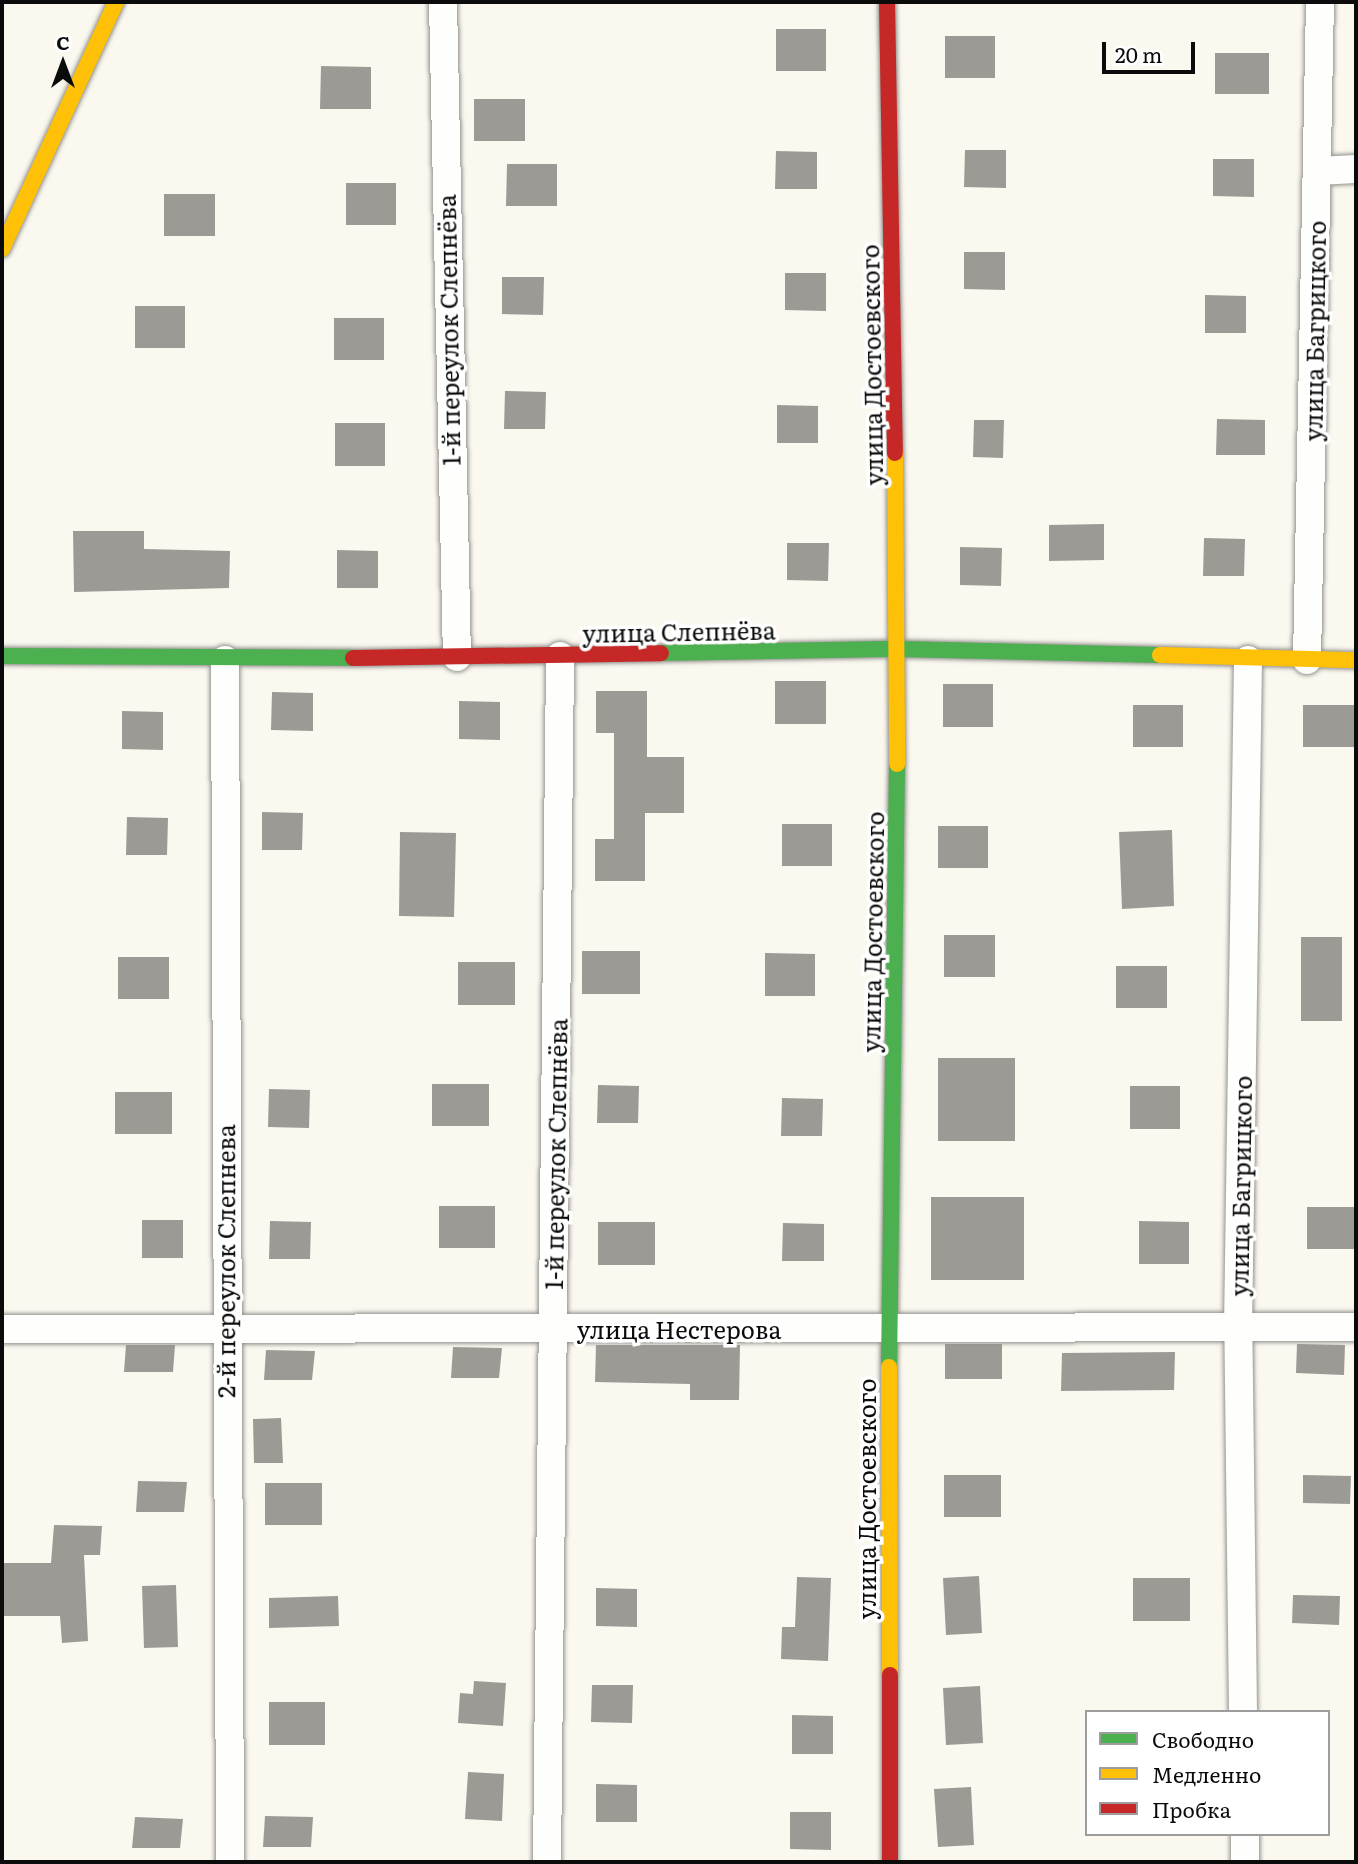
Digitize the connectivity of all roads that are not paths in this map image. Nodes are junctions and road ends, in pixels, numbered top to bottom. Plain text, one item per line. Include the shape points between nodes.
1 (116, 2) edge
2 (443, 2) edge
3 (887, 2) edge
4 (1320, 2) edge
5 (1356, 169) edge
6 (1317, 171) junction
7 (2, 248) edge
8 (899, 649) junction
9 (2, 656) edge
10 (559, 656) junction
11 (457, 657) junction
12 (225, 660) junction
13 (1248, 660) junction
14 (1307, 660) junction
15 (1356, 660) edge
16 (1238, 1327) junction
17 (1356, 1327) edge
18 (2, 1329) edge
19 (224, 1329) junction
20 (554, 1329) junction
21 (888, 1330) junction
22 (1243, 1710) edge
23 (1245, 1836) edge
24 (230, 1862) edge
25 (547, 1862) edge
26 (890, 1862) edge
27 (1245, 1862) edge

1 - 7 street
2 - 11 street, 1-й переулок Слепнёва
3 - 8 street, улица Достоевского
4 - 6 street, улица Багрицкого
5 - 6 street
6 - 14 street, улица Багрицкого
8 - 10 street, улица Слепнёва
8 - 13 street, улица Слепнёва
8 - 21 street, улица Достоевского
9 - 12 street, улица Слепнёва
10 - 11 street, улица Слепнёва
10 - 20 street, 1-й переулок Слепнёва
11 - 12 street, улица Слепнёва
12 - 19 street, 2-й переулок Слепнева
13 - 14 street, улица Слепнёва
13 - 16 street, улица Багрицкого
14 - 15 street, улица Слепнёва
16 - 17 street, улица Нестерова
16 - 21 street, улица Нестерова
16 - 22 street, улица Багрицкого
18 - 19 street, улица Нестерова
19 - 20 street, улица Нестерова
19 - 24 street, 2-й переулок Слепнева
20 - 21 street, улица Нестерова
20 - 25 street, 1-й переулок Слепнёва
21 - 26 street, улица Достоевского
23 - 27 street

